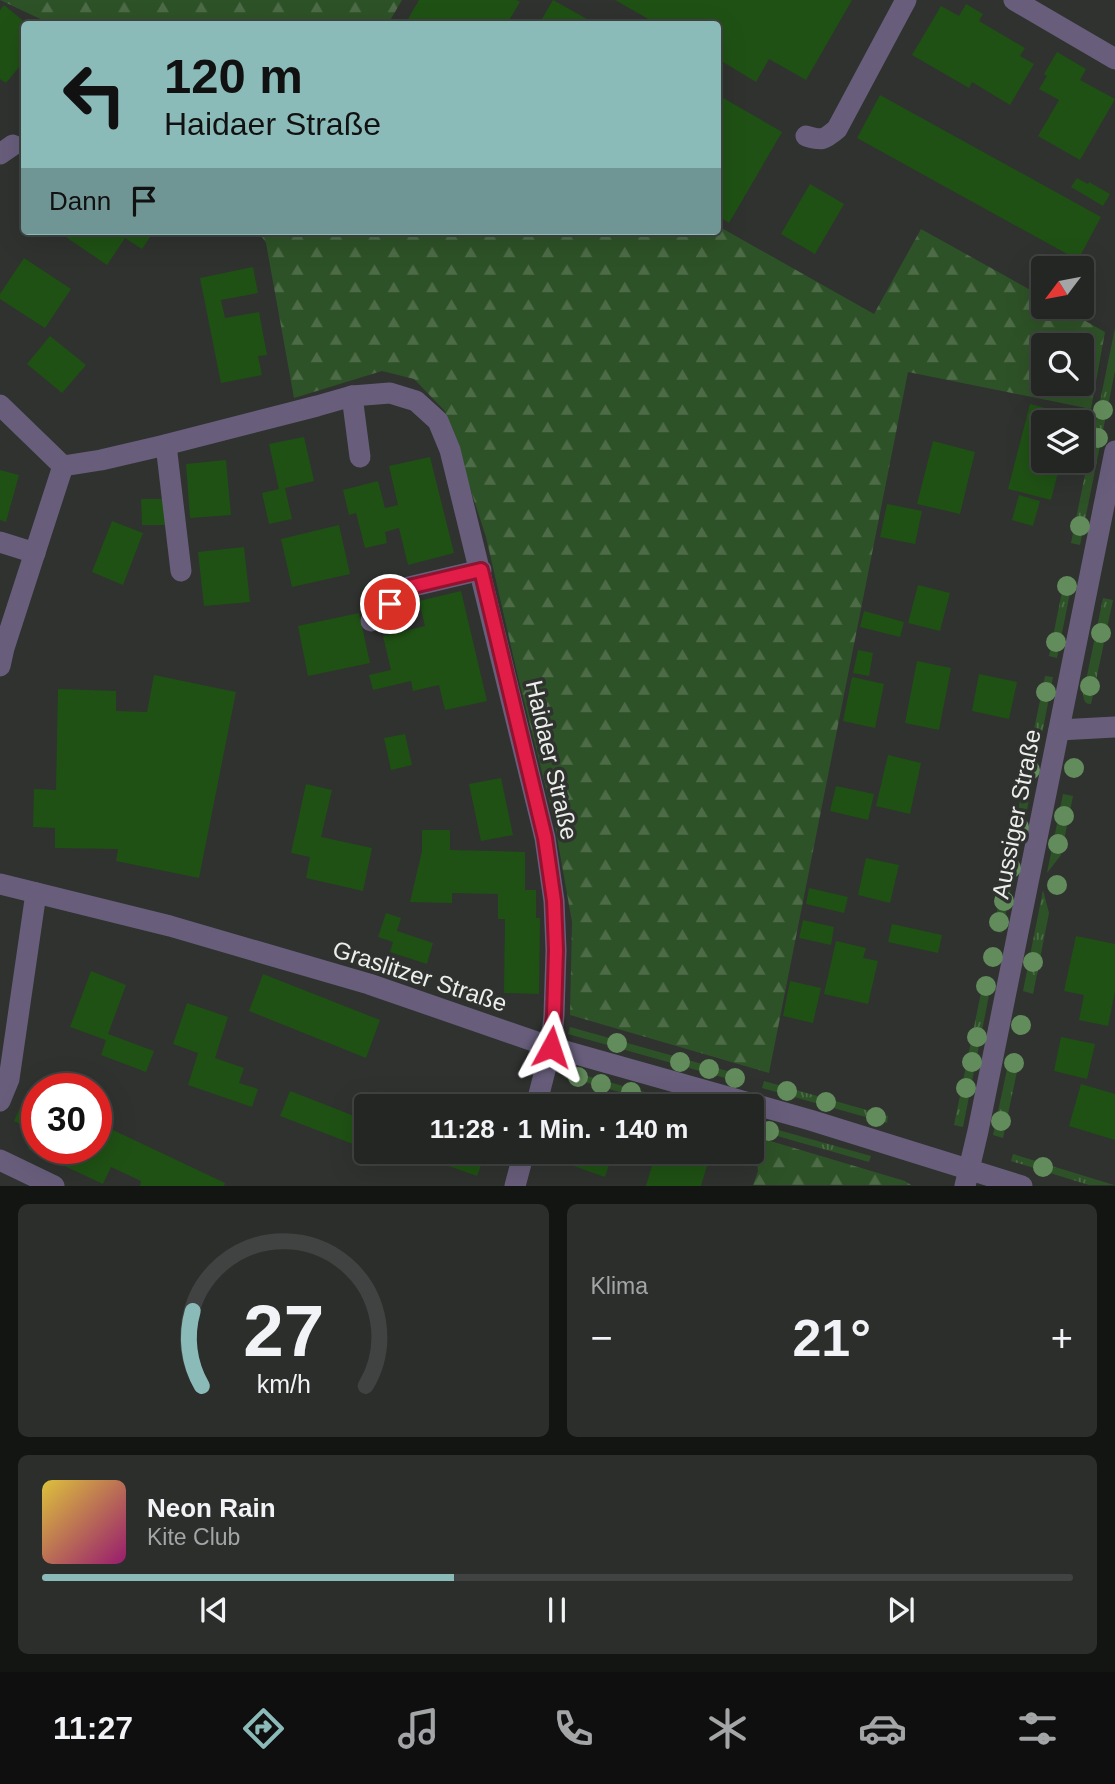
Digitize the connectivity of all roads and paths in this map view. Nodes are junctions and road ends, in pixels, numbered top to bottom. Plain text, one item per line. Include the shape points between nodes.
1 (906, 0) edge
2 (1014, 0) edge
3 (1115, 59) edge
4 (806, 136) dead end
5 (352, 396) junction
6 (0, 405) edge
7 (166, 444) junction
8 (1115, 451) edge
9 (360, 457) dead end
10 (63, 466) junction
11 (0, 542) edge
12 (35, 553) junction
13 (481, 570) junction
14 (181, 571) dead end
15 (371, 621) dead end
16 (1, 654) edge
17 (1115, 727) edge
18 (1059, 730) junction
19 (0, 884) edge
20 (36, 893) junction
21 (551, 1047) junction
22 (539, 1094) edge
23 (0, 1101) edge
24 (0, 1160) edge
25 (521, 1164) edge
26 (967, 1178) edge
27 (54, 1185) edge
28 (515, 1185) edge
29 (1022, 1185) edge

1 - 4 street via 837,129 819,140
2 - 3 street
5 - 7 street, Haidaer Straße
5 - 9 street
5 - 13 street, Haidaer Straße via 390,393 416,401 438,421
6 - 10 street
7 - 10 street, Haidaer Straße
7 - 14 street
8 - 18 street, Aussiger Straße
10 - 12 street
11 - 12 street
12 - 16 street
13 - 15 street via 409,587
13 - 21 street, Haidaer Straße via 545,838 556,950
17 - 18 street
18 - 26 street, Aussiger Straße
19 - 20 street, Graslitzer Straße
20 - 21 street, Graslitzer Straße via 369,984
20 - 23 street via 9,1079
21 - 22 street, Haidaer Straße
21 - 26 street, Graslitzer Straße via 810,1120
24 - 27 street
25 - 28 street
26 - 29 street, Graslitzer Straße

